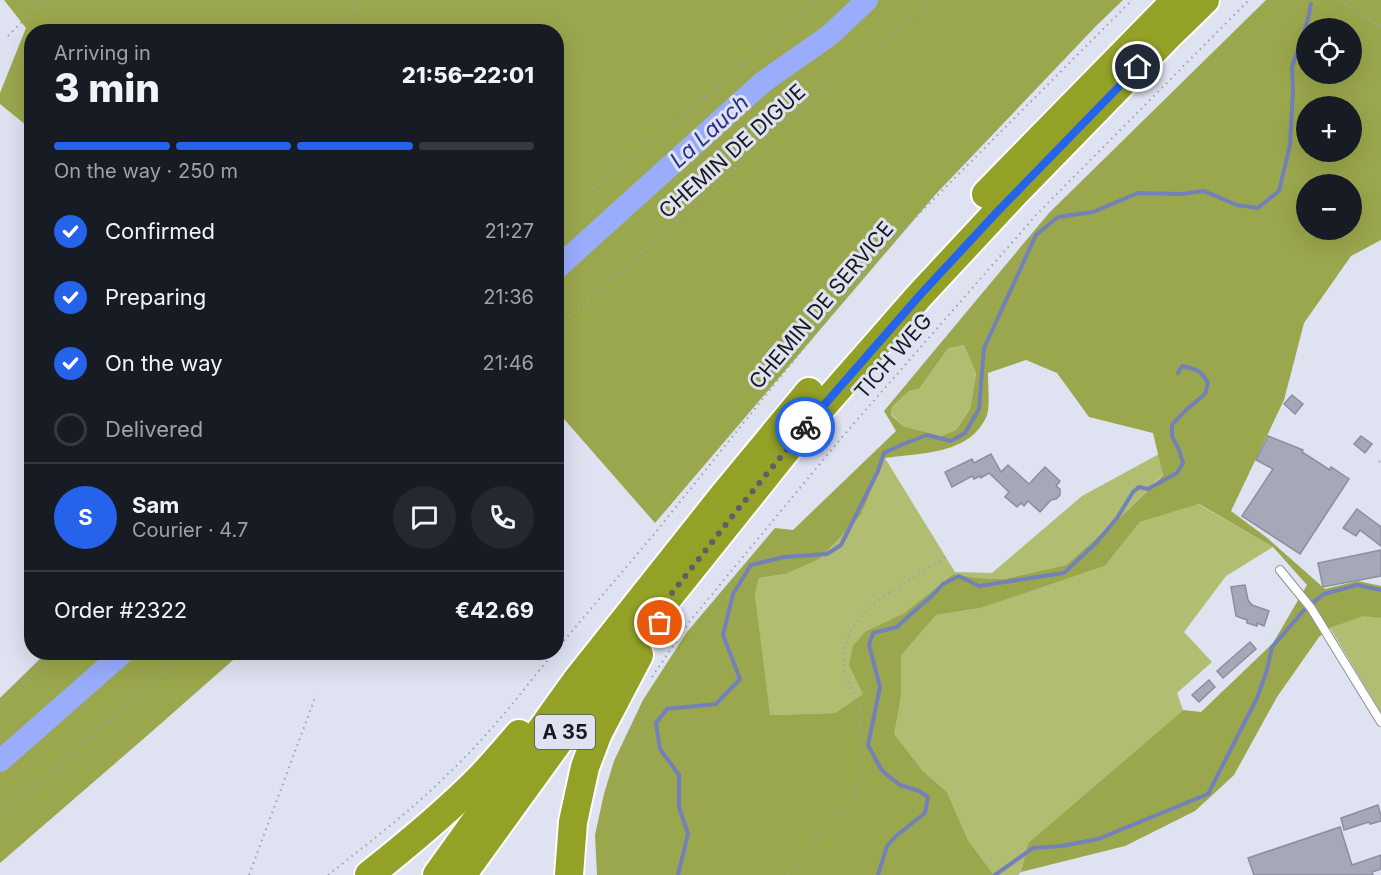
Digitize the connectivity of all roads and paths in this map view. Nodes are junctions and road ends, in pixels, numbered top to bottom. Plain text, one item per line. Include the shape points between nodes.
1 (43, 0) edge
2 (361, 0) edge
3 (813, 0) edge
4 (933, 0) edge
5 (1132, 0) edge
6 (1176, 0) edge
7 (1204, 0) edge
8 (1249, 0) edge
9 (1339, 0) edge
10 (339, 24) edge
11 (1381, 27) edge
12 (8, 36) dead end
13 (564, 212) edge
14 (564, 322) edge
15 (947, 556) dead end
16 (1280, 570) dead end
17 (672, 593) junction
18 (564, 640) edge
19 (51, 660) edge
20 (178, 660) edge
21 (548, 660) edge
22 (577, 680) junction
23 (647, 684) dead end
24 (316, 695) dead end
25 (0, 704) edge
26 (1381, 722) edge
27 (0, 817) edge
28 (249, 875) edge
29 (328, 875) edge
30 (369, 875) edge
31 (437, 875) edge
32 (462, 875) edge
33 (569, 875) edge
34 (787, 875) edge

1 - 12 path
2 - 10 path
3 - 13 path via 717,87
4 - 14 path, CHEMIN DE DIGUE via 781,123
5 - 18 path, CHEMIN DE SERVICE via 881,252
6 - 22 highway, A 35 via 1000,180 792,411
7 - 17 highway, A 35 via 920,295 808,423
8 - 23 path, TICH WEG via 1037,214 843,436 690,621
9 - 11 path
15 - 34 path via 881,598 849,634 843,669 860,706 862,768 852,804 835,815
16 - 26 lane via 1306,600
17 - 32 highway, A 35 via 608,673
17 - 33 highway via 660,623 598,733 585,767 573,822
19 - 25 path
20 - 27 path
21 - 29 path, CHEMIN DE SERVICE via 452,770
22 - 30 highway via 561,687 467,790
22 - 31 highway, A 35
24 - 28 path

